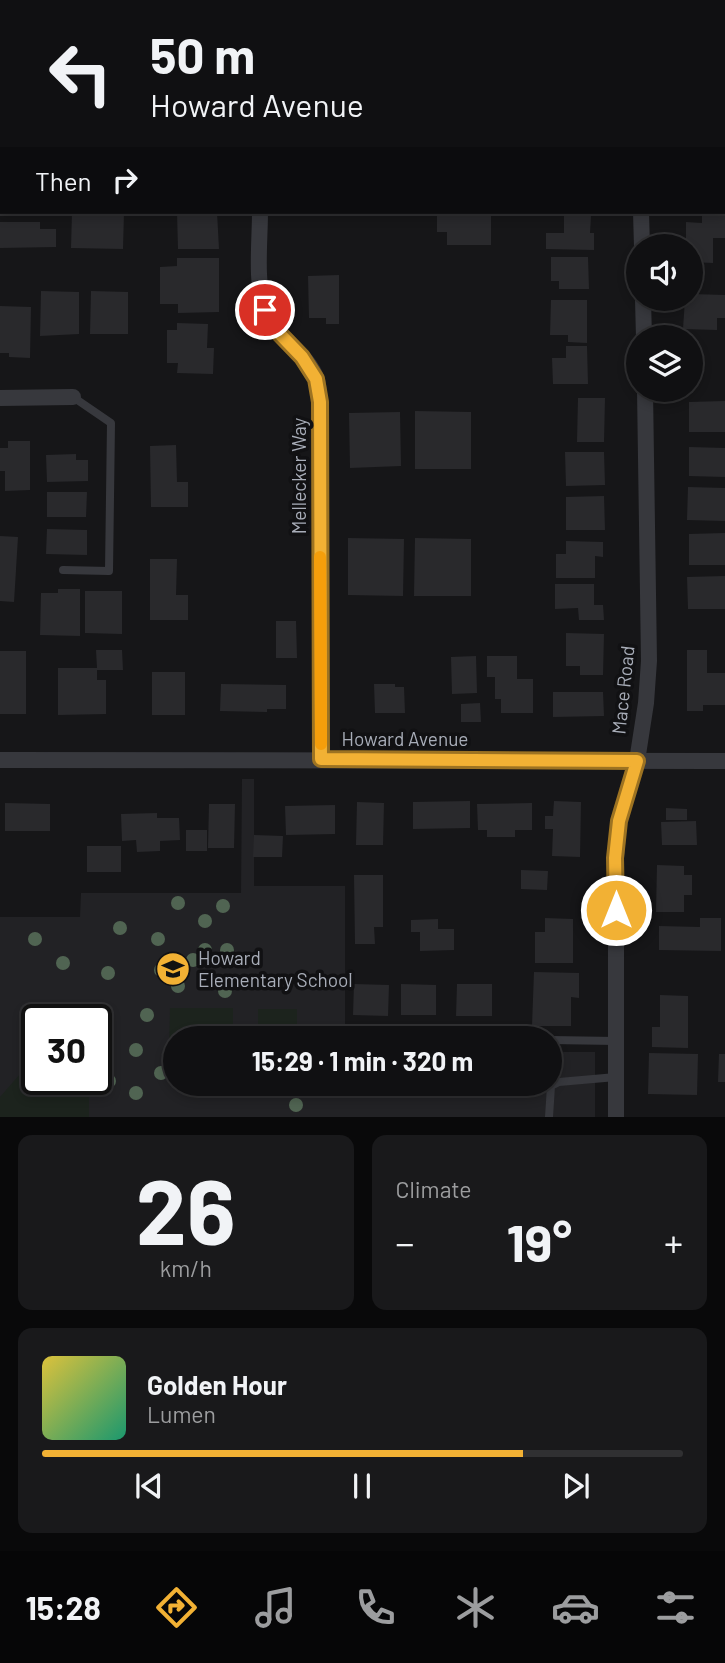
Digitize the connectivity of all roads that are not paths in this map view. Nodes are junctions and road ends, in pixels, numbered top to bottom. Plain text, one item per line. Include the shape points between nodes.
1 (260, 214) edge
2 (641, 214) edge
3 (642, 234) edge
4 (72, 397) joint
5 (0, 398) edge
6 (645, 402) edge
7 (62, 570) dead end
8 (321, 759) junction
9 (0, 760) edge
10 (637, 761) junction
11 (725, 761) edge
12 (562, 1040) edge
13 (616, 1041) junction
14 (616, 1077) junction
15 (549, 1117) edge
16 (616, 1117) edge

1 - 8 street, Mellecker Way via 260,283 265,310 316,379 320,402
2 - 3 street
4 - 5 street
4 - 7 lane via 111,423 109,571
6 - 10 street, Mace Road via 649,661
8 - 9 street, Howard Avenue
8 - 10 street, Howard Avenue
10 - 11 street, Howard Avenue
10 - 13 street, Mace Road via 619,821 615,858
12 - 13 lane
13 - 14 street, Mace Road
14 - 15 lane via 551,1086
14 - 16 street, Mace Road

